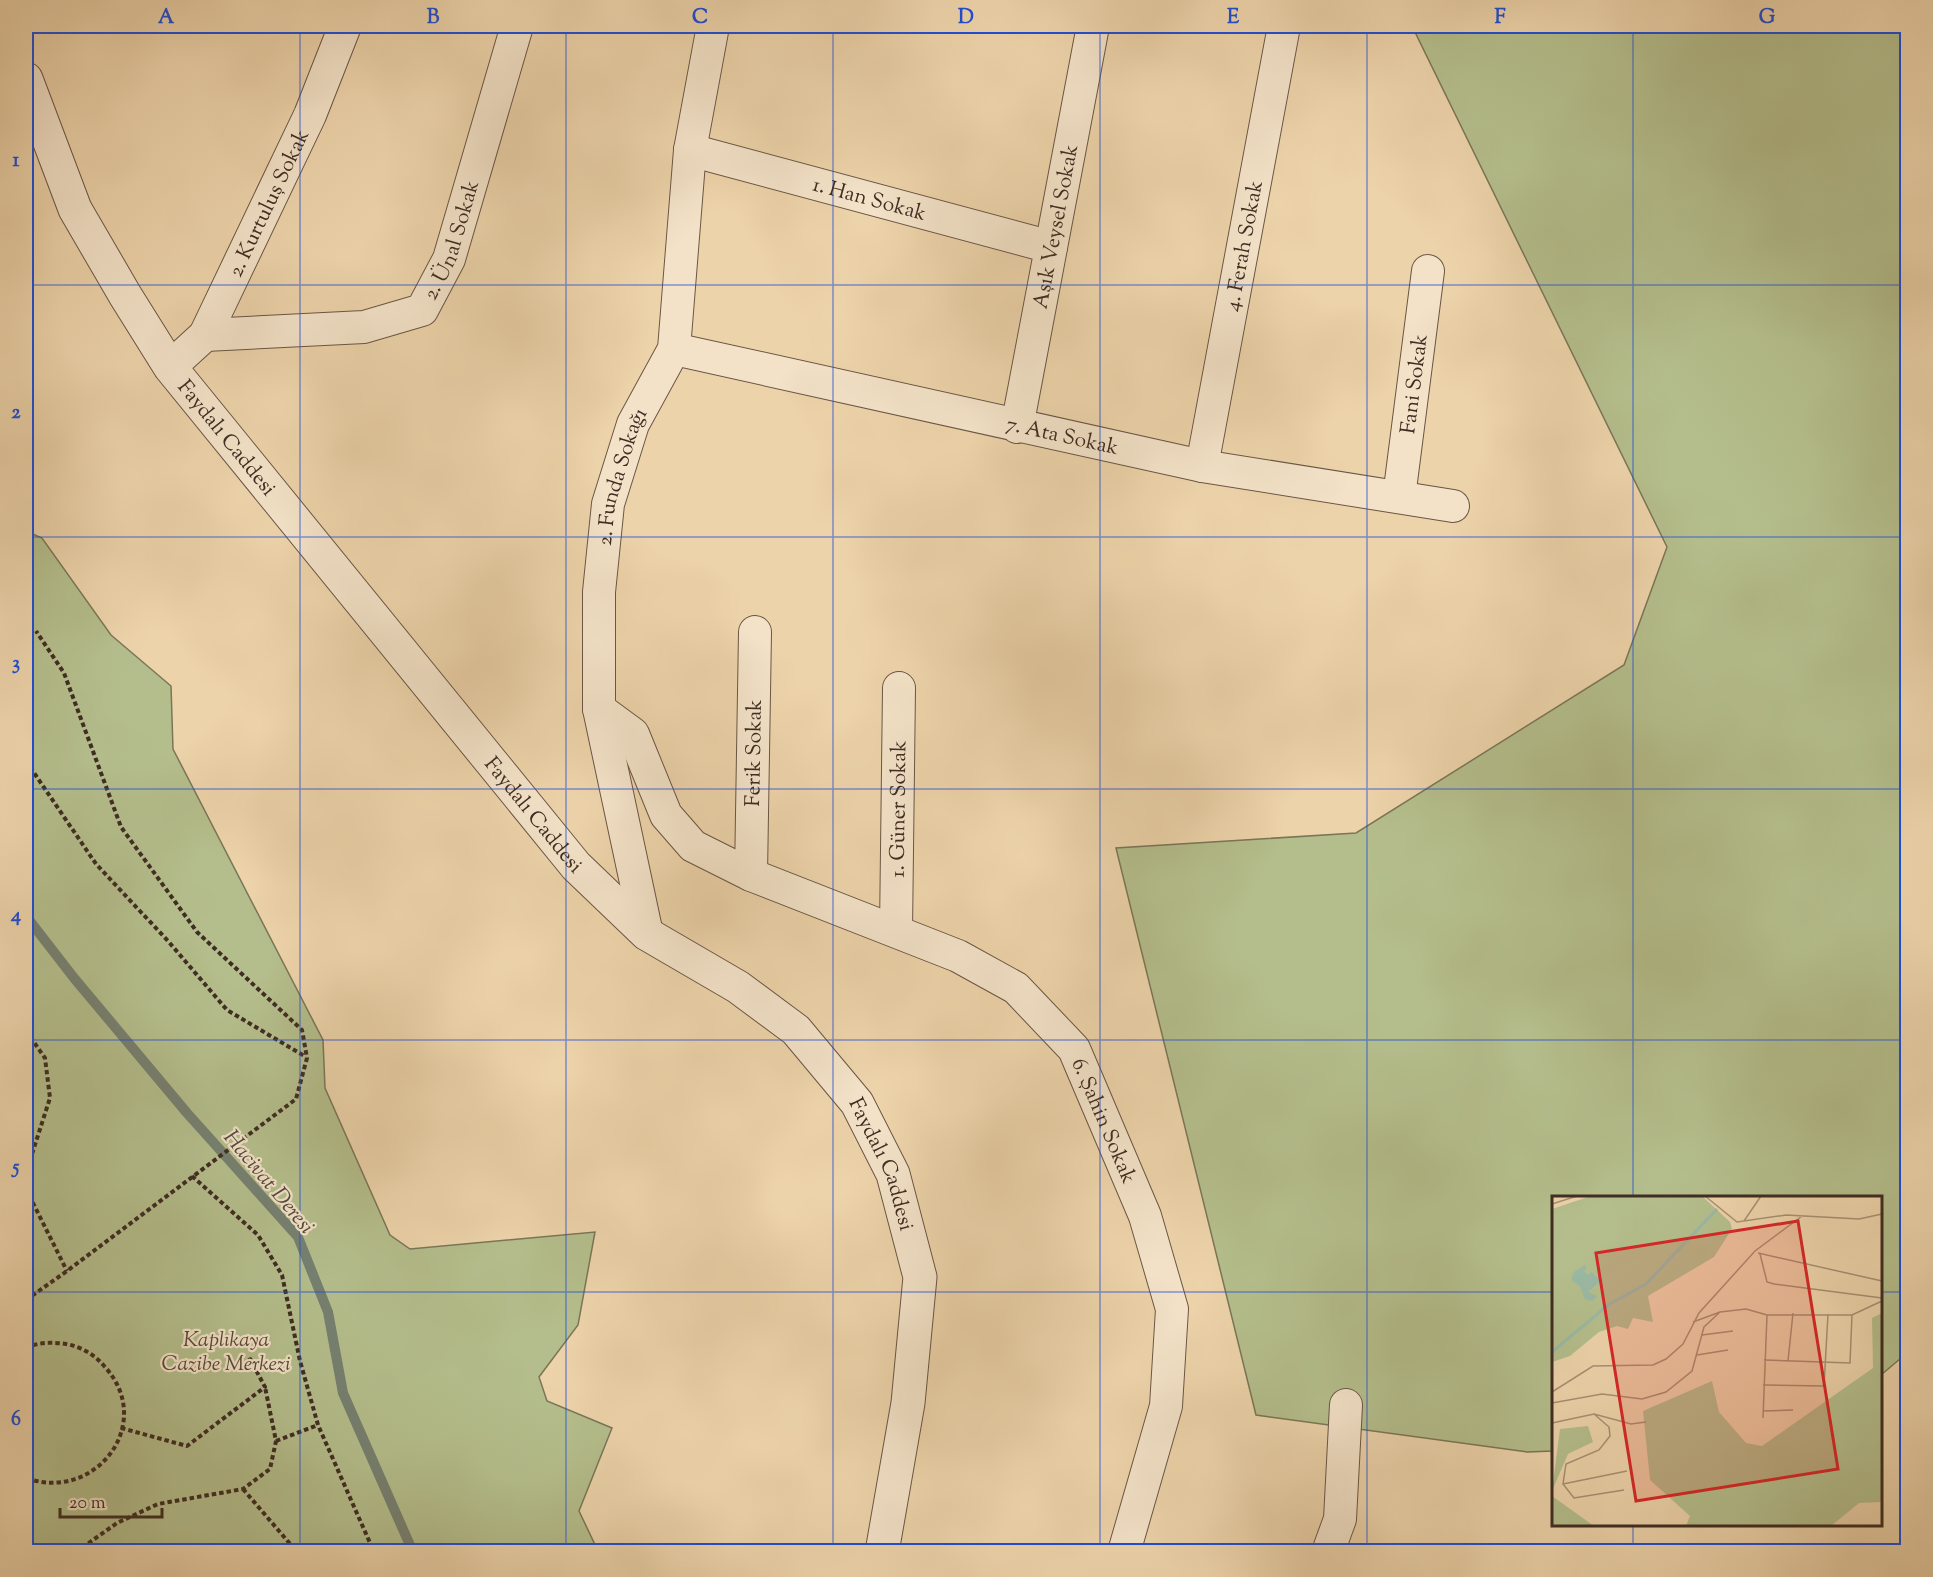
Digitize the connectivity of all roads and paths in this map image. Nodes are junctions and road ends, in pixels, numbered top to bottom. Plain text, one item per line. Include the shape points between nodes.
1 (345, 26) edge
2 (517, 26) edge
3 (713, 26) edge
4 (1093, 26) edge
5 (1284, 26) edge
6 (26, 79) edge
7 (690, 150) junction
8 (1051, 247) junction
9 (1428, 271) dead end
10 (205, 335) junction
11 (674, 349) junction
12 (171, 367) junction
13 (1017, 427) junction
14 (1202, 466) junction
15 (1399, 497) junction
16 (1453, 506) dead end
17 (36, 631) dead end
18 (755, 632) dead end
19 (899, 688) dead end
20 (599, 709) junction
21 (26, 761) edge
22 (751, 875) junction
23 (896, 931) junction
24 (647, 934) junction
25 (26, 1031) edge
26 (307, 1058) junction
27 (26, 1162) edge
28 (192, 1176) junction
29 (26, 1189) edge
30 (67, 1271) junction
31 (26, 1300) edge
32 (26, 1348) edge
33 (249, 1357) dead end
34 (265, 1387) junction
35 (1347, 1405) dead end
36 (318, 1425) junction
37 (121, 1428) junction
38 (276, 1441) junction
39 (26, 1478) edge
40 (243, 1489) junction
41 (76, 1551) edge
42 (297, 1551) edge
43 (374, 1551) edge
44 (882, 1551) edge
45 (1124, 1551) edge
46 (1328, 1551) edge

1 - 10 street, 2. Kurtuluş Sokak via 310,115
2 - 10 street, 2. Ünal Sokak via 449,259 422,310 364,327
3 - 7 street, 2. Funda Sokağı
4 - 8 street, Aşık Veysel Sokak
5 - 14 street, 4. Ferah Sokak
6 - 12 street, Faydalı Caddesi via 75,209
7 - 8 street, 1. Han Sokak
7 - 11 street, 2. Funda Sokağı
8 - 13 street, Aşık Veysel Sokak
9 - 15 street, Fani Sokak
10 - 12 street, 2. Kurtuluş Sokak
11 - 13 street, 7. Ata Sokak
11 - 20 street, 2. Funda Sokağı via 633,424 608,504 599,592
12 - 24 street, Faydalı Caddesi via 576,866
13 - 14 street, 7. Ata Sokak
14 - 15 street, 7. Ata Sokak
15 - 16 street, 7. Ata Sokak
17 - 26 path via 64,673 121,827 197,932 302,1030
18 - 22 street, Ferik Sokak
19 - 23 street, 1. Güner Sokak
20 - 22 street, 6. Şahin Sokak via 633,734 666,815 693,846
20 - 24 street, 2. Funda Sokağı
21 - 26 path via 96,864 227,1010
22 - 23 street, 6. Şahin Sokak
23 - 45 street, 6. Şahin Sokak via 958,956 1016,988 1074,1049 1145,1216 1172,1309 1166,1406
24 - 44 street, Faydalı Caddesi via 738,987 796,1030 857,1103 893,1174 920,1277 908,1403
25 - 27 path via 45,1058 50,1098
26 - 28 path via 296,1099
28 - 30 path
28 - 36 path via 258,1235 282,1275
29 - 30 path
30 - 31 path
32 - 37 path via 54,1342 77,1346 97,1358 113,1375 122,1396
33 - 34 path
34 - 37 path via 187,1446
34 - 38 path
35 - 46 street via 1340,1519
36 - 38 path
36 - 43 path
37 - 39 path via 105,1462 86,1476 63,1483 40,1483
38 - 40 path via 270,1469
40 - 41 path via 158,1504 117,1523
40 - 42 path

